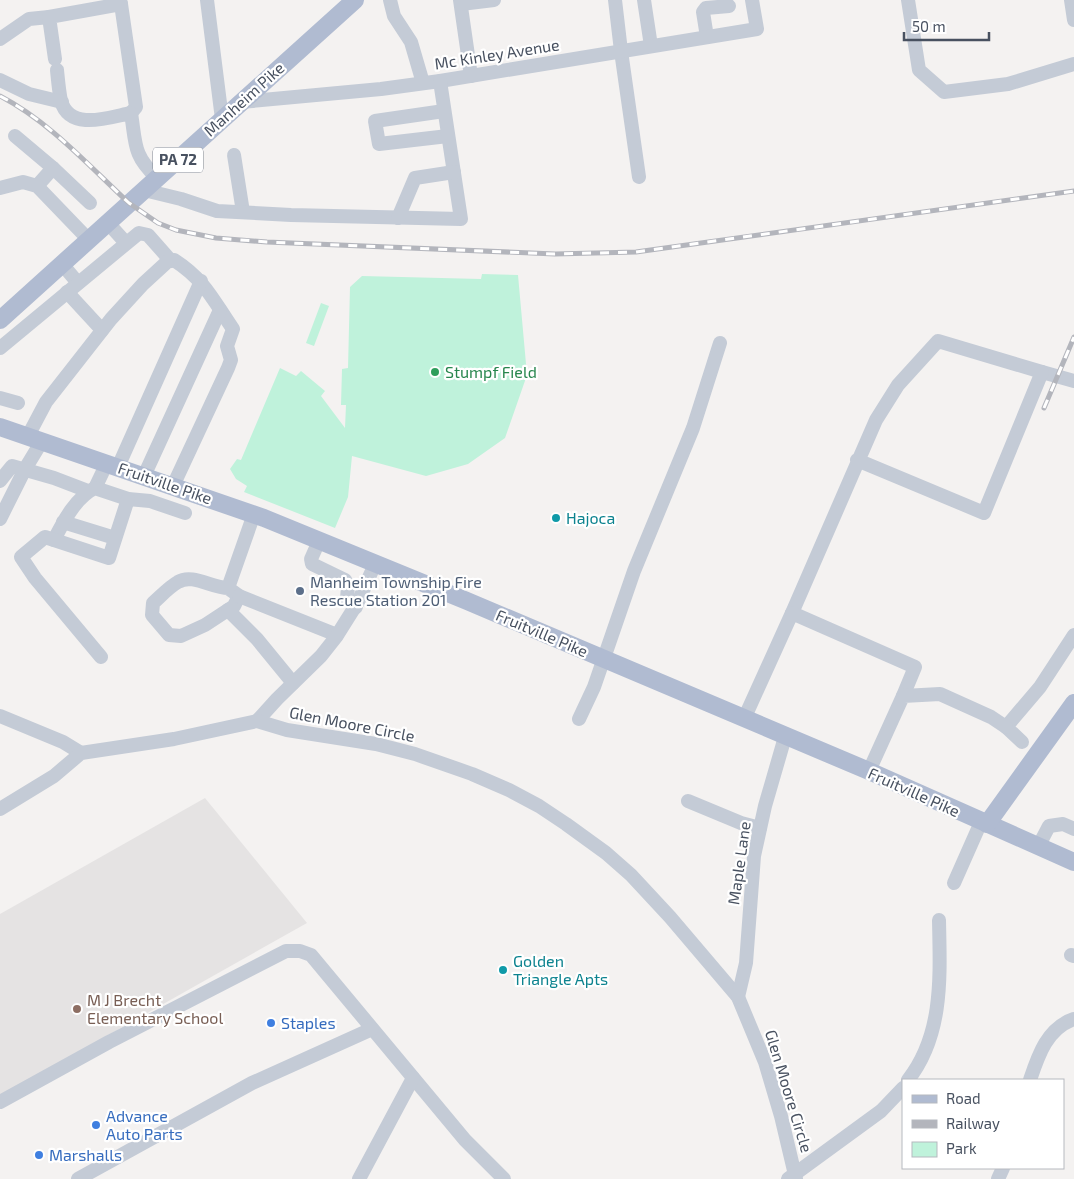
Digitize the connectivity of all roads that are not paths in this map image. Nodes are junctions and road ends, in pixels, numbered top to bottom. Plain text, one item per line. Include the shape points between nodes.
1 (207, 0) edge
2 (355, 0) edge
3 (390, 0) edge
4 (494, 0) edge
5 (615, 0) edge
6 (644, 0) edge
7 (752, 0) edge
8 (908, 0) edge
9 (1071, 0) edge
10 (121, 2) edge
11 (460, 2) edge
12 (729, 6) dead end
13 (49, 17) junction
14 (1074, 20) edge
15 (707, 37) junction
16 (0, 39) edge
17 (650, 46) junction
18 (620, 51) junction
19 (1074, 64) edge
20 (471, 76) junction
21 (0, 80) edge
22 (440, 81) junction
23 (423, 83) junction
24 (62, 102) junction
25 (241, 102) junction
26 (444, 111) junction
27 (131, 113) junction
28 (222, 120) junction
29 (16, 136) dead end
30 (448, 136) junction
31 (234, 155) dead end
32 (52, 168) junction
33 (454, 172) junction
34 (639, 177) dead end
35 (158, 178) junction
36 (37, 186) junction
37 (0, 188) edge
38 (144, 190) junction
39 (90, 203) dead end
40 (243, 212) junction
41 (398, 218) junction
42 (108, 223) junction
43 (88, 239) junction
44 (126, 243) junction
45 (171, 261) junction
46 (62, 264) junction
47 (201, 281) junction
48 (78, 283) junction
49 (67, 292) junction
50 (220, 310) junction
51 (5, 315) edge
52 (26, 326) junction
53 (102, 330) junction
54 (720, 343) dead end
55 (0, 348) edge
56 (1042, 372) junction
57 (1074, 381) edge
58 (0, 398) edge
59 (18, 403) dead end
60 (0, 427) edge
61 (35, 439) junction
62 (857, 460) junction
63 (112, 465) junction
64 (25, 469) junction
65 (158, 481) junction
66 (0, 482) edge
67 (92, 490) junction
68 (128, 500) junction
69 (150, 501) junction
70 (184, 513) dead end
71 (254, 514) junction
72 (0, 519) edge
73 (63, 522) junction
74 (115, 538) junction
75 (54, 540) junction
76 (320, 540) junction
77 (375, 564) junction
78 (234, 592) junction
79 (356, 606) junction
80 (228, 610) junction
81 (792, 614) junction
82 (1074, 635) edge
83 (337, 636) junction
84 (101, 657) dead end
85 (602, 659) junction
86 (293, 683) junction
87 (903, 696) junction
88 (1074, 703) edge
89 (0, 716) edge
90 (580, 718) dead end
91 (744, 719) junction
92 (258, 721) junction
93 (1006, 727) junction
94 (785, 736) junction
95 (1022, 742) dead end
96 (81, 753) junction
97 (869, 771) junction
98 (688, 801) dead end
99 (0, 809) edge
100 (984, 823) junction
101 (760, 828) junction
102 (1074, 829) edge
103 (1038, 847) junction
104 (1074, 862) edge
105 (954, 883) dead end
106 (939, 920) dead end
107 (738, 997) junction
108 (1074, 1019) edge
109 (372, 1029) junction
110 (413, 1078) junction
111 (909, 1079) edge
112 (1030, 1079) edge
113 (902, 1089) edge
114 (0, 1102) edge
115 (793, 1177) edge
116 (78, 1179) edge
117 (359, 1179) edge
118 (504, 1179) edge

1 - 28 street
2 - 25 main road, Manheim Pike / PA 72
3 - 23 street via 394,16 411,42
4 - 11 street
5 - 18 street
6 - 17 street
7 - 15 street, Mc Kinley Avenue via 757,29
8 - 19 street via 920,70 944,92 1008,84
9 - 14 street
10 - 13 street
10 - 27 street via 136,107
11 - 20 street
12 - 15 street via 706,8 703,12
13 - 16 street via 29,19
13 - 24 street
15 - 17 street, Mc Kinley Avenue
17 - 18 street, Mc Kinley Avenue
18 - 20 street, Mc Kinley Avenue
18 - 34 street
20 - 22 street, Mc Kinley Avenue
21 - 24 street via 29,94
22 - 23 street, Mc Kinley Avenue
22 - 26 street
23 - 25 street, Mc Kinley Avenue
24 - 27 street via 73,117 84,120
25 - 28 main road, Manheim Pike / PA 72
26 - 30 street
26 - 30 street via 375,121 379,144
27 - 35 street via 137,151 144,165
28 - 35 main road, Manheim Pike / PA 72
29 - 32 street
30 - 33 street
31 - 40 street
32 - 36 street
32 - 39 street
33 - 41 street via 415,178
33 - 41 street via 461,219
35 - 38 main road, Manheim Pike / PA 72
36 - 37 street via 23,182
36 - 43 street
38 - 40 street via 217,211
38 - 42 main road, Manheim Pike / PA 72
40 - 41 street
42 - 43 main road, Manheim Pike / PA 72
42 - 44 street
43 - 46 main road, Manheim Pike / PA 72
44 - 45 street via 139,233 148,235
44 - 48 street
45 - 47 street via 187,268
45 - 53 street via 143,284
46 - 48 street
46 - 51 main road, Manheim Pike / PA 72
47 - 50 street
47 - 63 street
48 - 49 street
49 - 52 street
49 - 53 street
50 - 65 street via 162,437
50 - 65 street via 233,329 227,346 231,360 194,441
51 - 52 street
52 - 55 street
53 - 61 street via 46,402
54 - 85 street via 693,428
56 - 57 street
56 - 62 street via 938,341 898,385 876,420
56 - 62 street via 984,513
58 - 59 street
60 - 61 main road, Fruitville Pike
61 - 63 main road, Fruitville Pike
61 - 64 street
62 - 81 street
63 - 65 main road, Fruitville Pike
63 - 67 street
64 - 66 street via 12,466
64 - 67 street
64 - 72 street
65 - 69 street
65 - 71 main road, Fruitville Pike
67 - 68 street
67 - 73 street
68 - 69 street
68 - 74 street
69 - 70 street
71 - 76 main road, Fruitville Pike
71 - 78 street
73 - 74 street
73 - 75 street
74 - 75 street via 109,558
75 - 84 street via 45,537 21,557 34,578
76 - 77 main road, Fruitville Pike
76 - 79 street via 311,559 312,564 344,580 348,586 347,599
77 - 79 street
77 - 85 main road, Fruitville Pike
78 - 80 street via 234,606
78 - 80 street via 192,579 179,581 153,603 152,614 169,634 181,636
78 - 83 street
79 - 83 street
80 - 86 street
81 - 87 street via 915,667
81 - 91 street
82 - 93 street via 1040,687
83 - 86 street
85 - 90 street
85 - 91 main road, Fruitville Pike
86 - 92 street
87 - 93 street via 940,694
87 - 97 street
88 - 100 main road
89 - 96 street via 63,742
91 - 94 main road, Fruitville Pike
92 - 96 street, Glen Moore Circle via 174,739
92 - 107 street, Glen Moore Circle via 287,730 376,744 424,757 472,774 539,806 592,842 631,875
93 - 95 street
94 - 97 main road, Fruitville Pike
94 - 101 street, Maple Lane
96 - 99 street via 54,776
97 - 100 main road, Fruitville Pike
98 - 101 street
100 - 103 main road, Fruitville Pike
100 - 105 street
101 - 107 street, Maple Lane via 754,856 746,963
102 - 103 street via 1063,824 1049,826
103 - 104 main road, Fruitville Pike
106 - 111 street via 939,1000 935,1022 927,1047
107 - 115 street, Glen Moore Circle via 765,1062 782,1116
108 - 112 street via 1065,1022 1049,1036
109 - 110 street
109 - 114 street via 310,955 286,951
109 - 116 street via 252,1083
110 - 117 street
110 - 118 street via 465,1140
113 - 115 street via 881,1111

